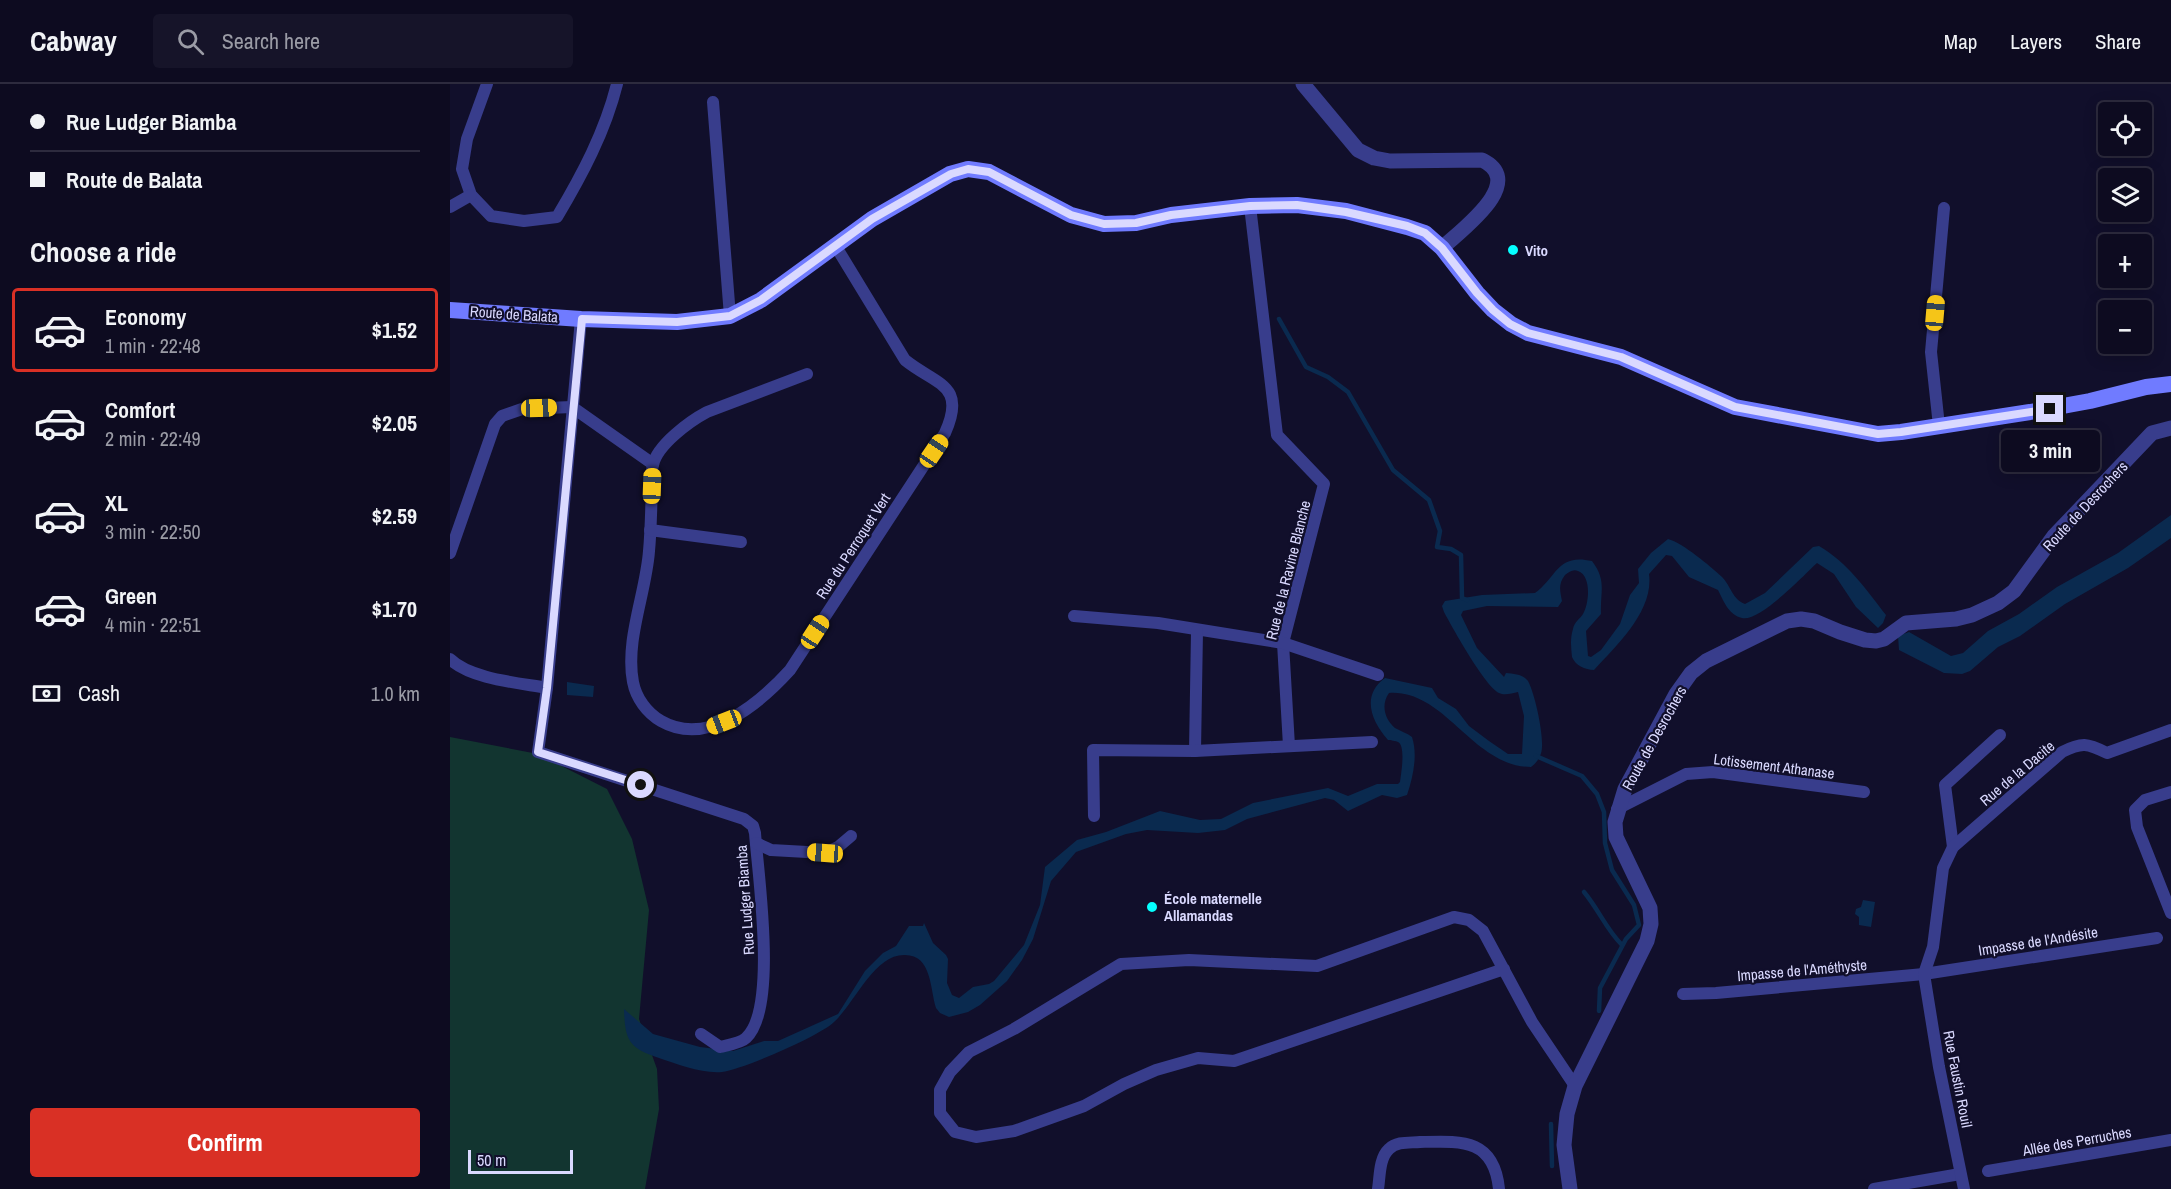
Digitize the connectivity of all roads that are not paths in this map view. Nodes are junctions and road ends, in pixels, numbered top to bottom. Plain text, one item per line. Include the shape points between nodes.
1 (486, 84) edge
2 (617, 84) edge
3 (1304, 84) edge
4 (713, 102) dead end
5 (471, 195) junction
6 (1250, 206) junction
7 (450, 207) edge
8 (1944, 208) dead end
9 (835, 245) junction
10 (1442, 248) junction
11 (450, 310) edge
12 (730, 316) junction
13 (582, 319) junction
14 (807, 374) dead end
15 (2171, 378) edge
16 (2171, 384) edge
17 (2146, 387) junction
18 (572, 407) junction
19 (1939, 426) junction
20 (2171, 428) edge
21 (2171, 435) edge
22 (2148, 440) junction
23 (653, 464) junction
24 (650, 530) junction
25 (741, 543) dead end
26 (450, 553) edge
27 (1074, 616) dead end
28 (1197, 631) junction
29 (1283, 643) junction
30 (450, 659) edge
31 (1378, 675) dead end
32 (547, 688) junction
33 (2171, 730) edge
34 (2000, 735) dead end
35 (1372, 742) dead end
36 (1289, 746) junction
37 (1195, 751) junction
38 (1864, 792) dead end
39 (2171, 792) edge
40 (1617, 809) junction
41 (1094, 816) dead end
42 (851, 836) dead end
43 (756, 843) junction
44 (1953, 847) junction
45 (2171, 913) edge
46 (2157, 938) dead end
47 (1504, 969) junction
48 (1924, 974) junction
49 (1683, 994) dead end
50 (701, 1034) dead end
51 (1575, 1086) junction
52 (2171, 1140) edge
53 (1988, 1171) dead end
54 (1960, 1173) junction
55 (1378, 1189) edge
56 (1499, 1189) edge
57 (1570, 1189) edge
58 (1874, 1189) edge
59 (1964, 1189) edge

1 - 5 street via 466,139 462,169
2 - 5 street via 588,164 557,217 524,221 490,216
3 - 10 street via 1358,150 1374,158 1482,160 1493,165 1498,176 1497,191 1489,204
4 - 12 street
5 - 7 street
6 - 9 main road, Route de Balata via 1104,224 1071,215 989,172 968,169 951,174 872,219
6 - 10 main road, Route de Balata via 1297,205 1346,212 1425,233
6 - 29 street, Rue de la Ravine Blanche via 1277,435 1324,484
8 - 19 street via 1931,352
9 - 12 main road, Route de Balata via 761,300
9 - 24 street, Rue du Perroquet Vert via 905,360 934,378 950,394 952,417 790,670 754,704 712,727 688,729 666,724 646,709 633,684 632,649
10 - 19 main road, Route de Balata via 1493,310 1528,333 1621,357 1735,407 1878,434
11 - 13 main road, Route de Balata
12 - 13 main road, Route de Balata via 677,322
13 - 18 street
14 - 23 street via 693,420 664,446
15 - 17 main road, Route de Balata
16 - 17 main road, Route de Balata
17 - 19 main road, Route de Balata via 2080,403
18 - 23 street
18 - 26 street via 522,409 502,416 495,424
18 - 32 street
20 - 22 street, Route de Desrochers via 2156,431
21 - 22 street
22 - 40 street, Route de Desrochers via 2054,536 2014,591 1998,603 1956,619 1906,623 1876,641 1814,621 1787,621 1706,661 1691,673 1676,694
23 - 24 street, Rue du Perroquet Vert
24 - 25 street
27 - 28 street
28 - 29 street
28 - 37 street
29 - 31 street
29 - 36 street, Rue de la Ravine Blanche
30 - 32 street via 483,675
32 - 43 street, Rue Ludger Biamba via 538,752 744,819 753,826
33 - 44 street, Rue de la Dacite via 2108,753 2091,745 2077,745 2062,752
34 - 44 street, Rue de la Dacite via 1945,785
35 - 36 street
36 - 37 street
37 - 41 street via 1093,750
38 - 40 street, Lotissement Athanase via 1713,772 1686,774
39 - 45 street via 2145,800 2135,810 2137,827
40 - 51 street, Route de Desrochers via 1616,837 1650,908 1651,924 1645,946
42 - 43 street via 825,853 771,850
43 - 50 street, Rue Ludger Biamba via 765,968 757,1022 746,1039 720,1047
44 - 48 street, Rue de la Dacite via 1943,868 1933,947
46 - 48 street, Impasse de l'Andésite
47 - 47 street via 1234,1061 1198,1058 1156,1070 1084,1106 1014,1131 976,1137 955,1132 940,1113 940,1090 969,1052 1120,964 1189,960 1317,966 1454,917 1469,920 1483,931
47 - 51 street via 1532,1022
48 - 49 street, Impasse de l'Améthyste
48 - 54 street, Rue Faustin Rouil
51 - 57 street, Route de Desrochers via 1566,1114 1564,1145
52 - 53 street, Allée des Perruches
54 - 58 street
54 - 59 street, Rue Faustin Rouil
55 - 56 street via 1389,1148 1399,1143 1456,1141 1488,1156 1497,1173

